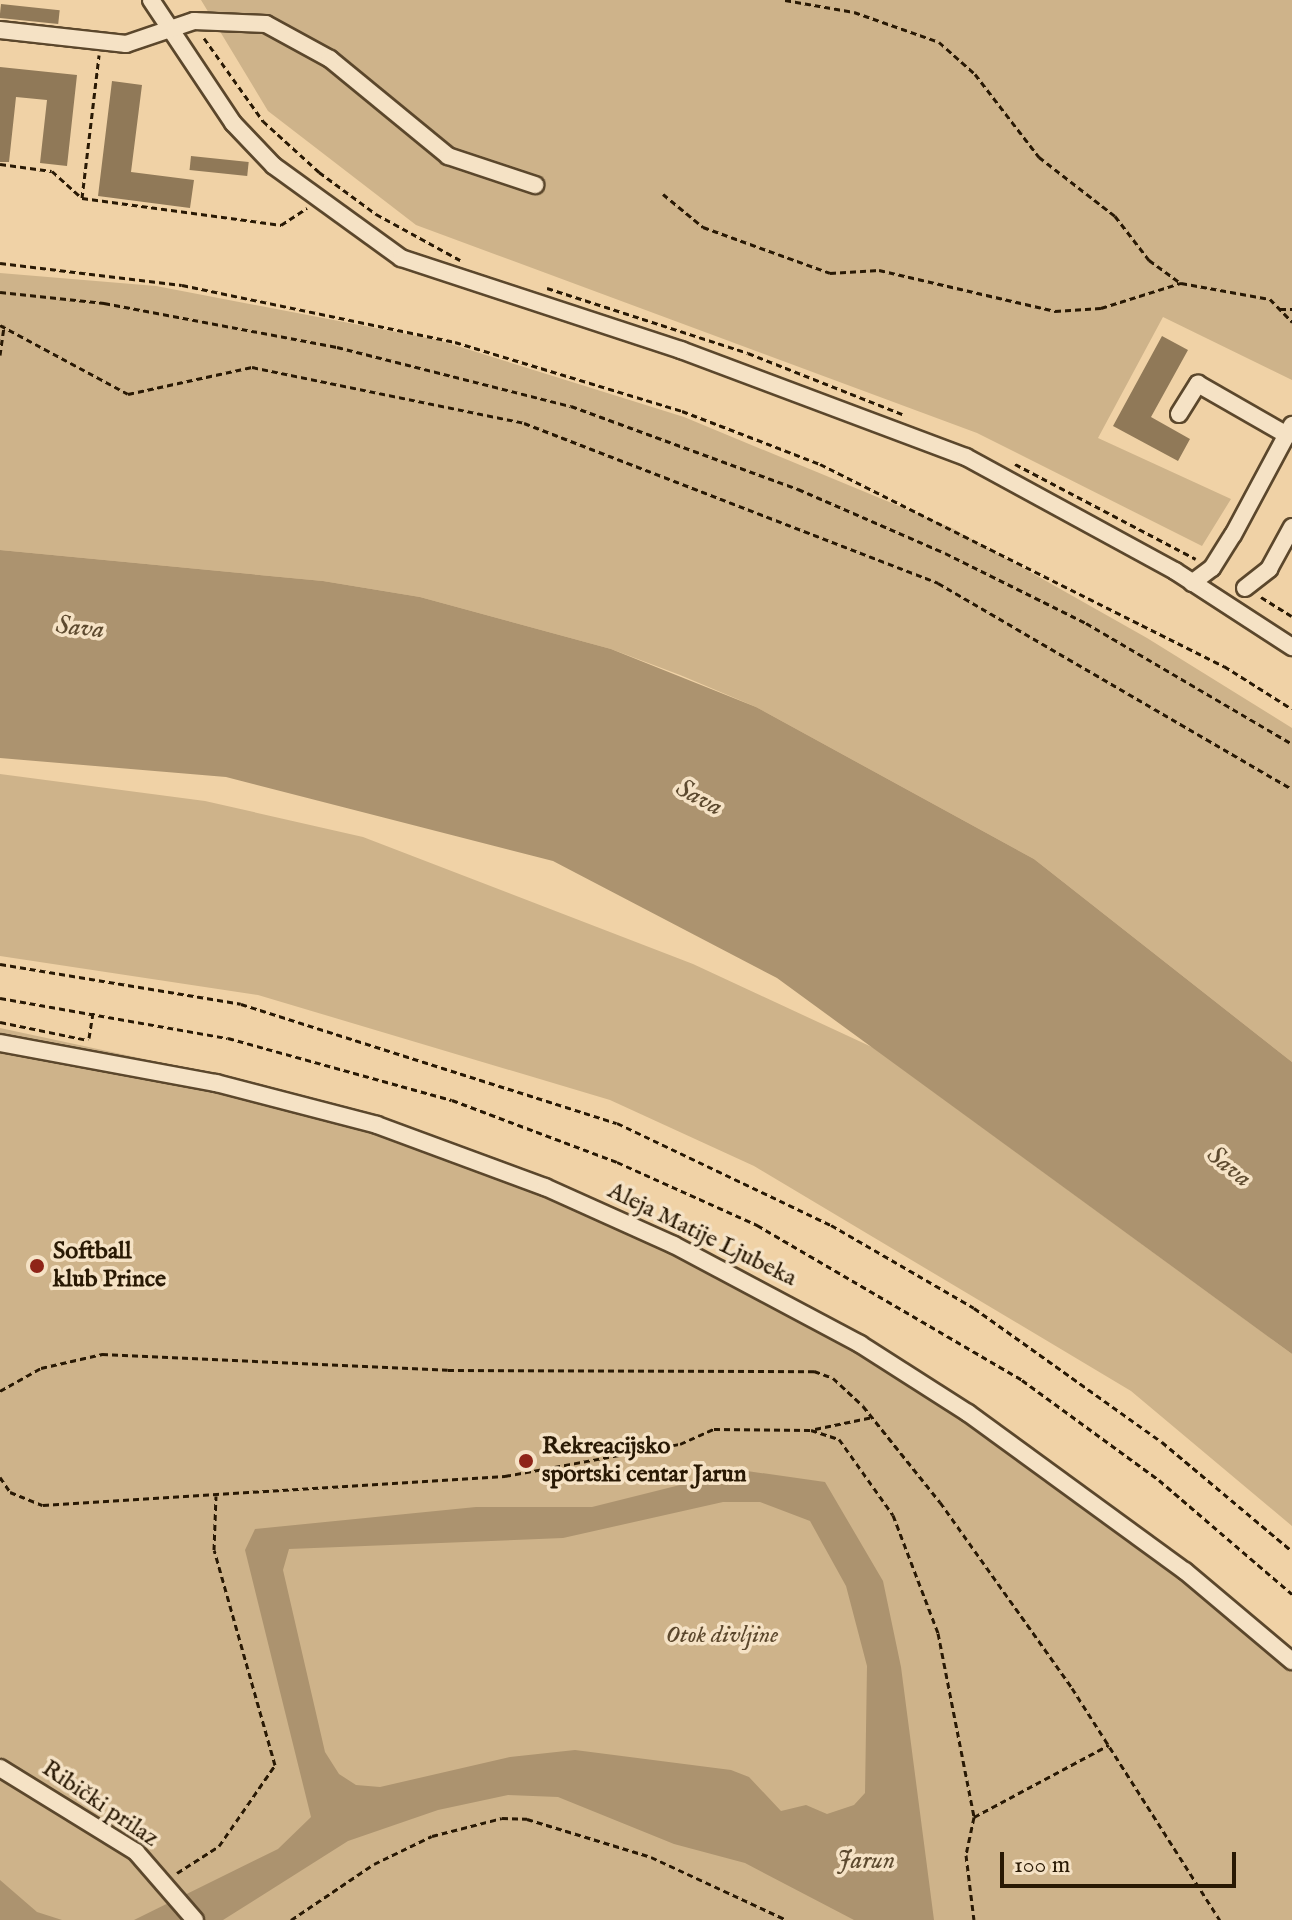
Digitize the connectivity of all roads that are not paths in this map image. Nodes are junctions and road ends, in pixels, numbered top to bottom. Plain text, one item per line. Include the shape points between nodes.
1 (151, 0) edge
2 (168, 29) junction
3 (0, 30) edge
4 (535, 185) dead end
5 (1179, 414) dead end
6 (1289, 430) edge
7 (1292, 527) edge
8 (1192, 583) junction
9 (1245, 588) dead end
10 (1292, 647) edge
11 (0, 1043) edge
12 (1292, 1661) edge
13 (0, 1768) edge
14 (195, 1920) edge

1 - 2 street
2 - 3 street via 126,44
2 - 4 street via 217,18 266,24 330,59 448,156
2 - 8 street via 233,123 316,202 401,258 681,350 966,457
5 - 6 street via 1198,384
6 - 8 street via 1233,535 1212,568
7 - 9 street via 1269,569
8 - 10 street
11 - 12 street, Aleja Matije Ljubeka via 216,1083 377,1125 545,1187 674,1245 860,1344 968,1413 1185,1571
13 - 14 street, Ribički prilaz via 136,1852

